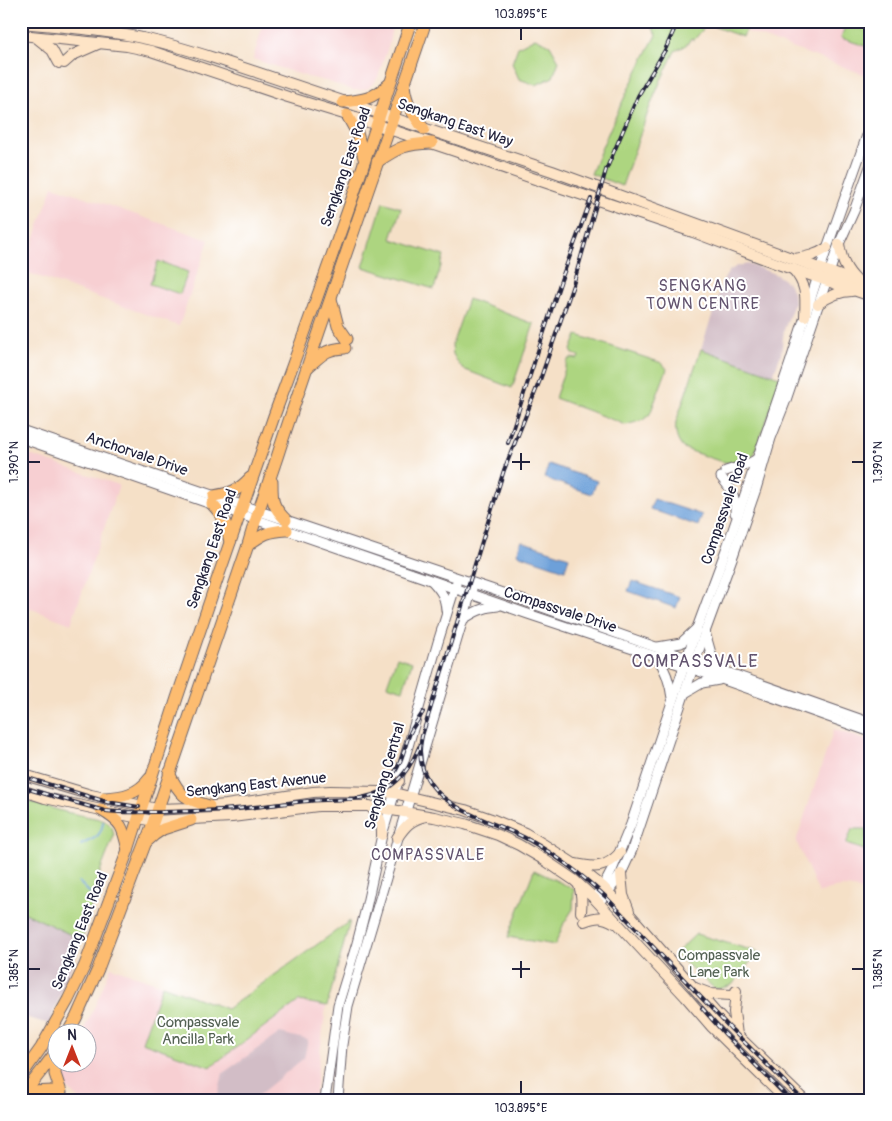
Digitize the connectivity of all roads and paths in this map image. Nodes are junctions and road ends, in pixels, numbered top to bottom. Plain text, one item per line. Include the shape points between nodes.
1 (82, 21) edge
2 (411, 21) edge
3 (426, 21) edge
4 (21, 23) edge
5 (36, 23) edge
6 (92, 30) junction
7 (21, 35) edge
8 (35, 36) junction
9 (101, 43) junction
10 (390, 82) junction
11 (404, 83) junction
12 (343, 102) junction
13 (380, 114) junction
14 (347, 115) junction
15 (390, 124) junction
16 (871, 124) edge
17 (376, 125) junction
18 (424, 129) junction
19 (432, 144) junction
20 (364, 160) junction
21 (377, 162) junction
22 (871, 164) edge
23 (839, 244) junction
24 (826, 248) junction
25 (794, 264) junction
26 (823, 274) junction
27 (859, 287) junction
28 (871, 287) edge
29 (871, 296) edge
30 (330, 298) junction
31 (818, 304) junction
32 (805, 316) junction
33 (306, 368) junction
34 (21, 430) edge
35 (21, 438) edge
36 (757, 459) junction
37 (253, 474) junction
38 (271, 475) junction
39 (213, 500) junction
40 (242, 510) junction
41 (257, 515) junction
42 (735, 521) junction
43 (286, 525) junction
44 (230, 542) junction
45 (248, 545) junction
46 (458, 579) junction
47 (431, 580) junction
48 (473, 584) junction
49 (455, 589) junction
50 (470, 594) junction
51 (504, 606) junction
52 (446, 616) junction
53 (462, 620) junction
54 (701, 630) junction
55 (656, 652) junction
56 (690, 664) junction
57 (722, 675) junction
58 (685, 693) junction
59 (672, 700) junction
60 (871, 723) edge
61 (871, 732) edge
62 (169, 773) junction
63 (21, 774) edge
64 (153, 775) junction
65 (398, 780) junction
66 (21, 790) edge
67 (380, 792) junction
68 (394, 794) junction
69 (410, 796) junction
70 (105, 798) junction
71 (143, 805) junction
72 (209, 806) junction
73 (368, 806) junction
74 (157, 809) junction
75 (390, 809) junction
76 (101, 810) junction
77 (405, 812) junction
78 (429, 816) junction
79 (138, 819) junction
80 (191, 820) junction
81 (153, 821) junction
82 (382, 835) junction
83 (397, 838) junction
84 (144, 844) junction
85 (128, 850) junction
86 (620, 853) junction
87 (574, 864) junction
88 (621, 874) junction
89 (578, 884) junction
90 (605, 889) junction
91 (597, 900) junction
92 (632, 917) junction
93 (620, 925) junction
94 (692, 986) junction
95 (73, 1024) edge
96 (737, 1035) junction
97 (48, 1062) edge
98 (55, 1074) edge
99 (21, 1076) edge
100 (21, 1097) edge
101 (325, 1100) edge
102 (338, 1100) edge
103 (786, 1100) edge
104 (804, 1100) edge

1 - 6 main road
2 - 10 main road, Sengkang East Road
3 - 11 main road, Sengkang East Road
4 - 5 main road, Sengkang East Way
5 - 6 main road, Sengkang East Way
6 - 12 main road, Sengkang East Way via 172,45
7 - 8 main road, Sengkang East Way
8 - 9 main road, Sengkang East Way
8 - 9 main road via 52,50 61,63 73,54
9 - 14 main road, Sengkang East Way via 151,51
10 - 12 main road via 372,97
10 - 13 main road, Sengkang East Road
11 - 15 main road, Sengkang East Road
11 - 18 main road via 410,108
12 - 13 main road, Sengkang East Way
13 - 15 main road, Sengkang East Way
13 - 17 main road, Sengkang East Road
14 - 17 main road, Sengkang East Way
14 - 20 main road via 357,133
15 - 17 main road, Sengkang East Way
15 - 18 main road, Sengkang East Way
15 - 19 main road, Sengkang East Way
15 - 21 main road, Sengkang East Road
16 - 24 street, Compassvale Road
17 - 20 main road, Sengkang East Road
18 - 25 main road, Sengkang East Way via 552,171
19 - 21 main road via 402,147
19 - 25 main road, Sengkang East Way
20 - 37 main road, Sengkang East Road
21 - 30 main road, Sengkang East Road
22 - 23 street, Compassvale Road
23 - 26 street, Compassvale Road
23 - 27 main road via 843,264
24 - 25 main road
24 - 26 street, Compassvale Road
25 - 26 main road, Sengkang East Way
25 - 32 main road via 805,290
26 - 27 main road, Sengkang East Way
26 - 31 street, Compassvale Road
26 - 32 street, Compassvale Road
27 - 28 main road, Sengkang East Way
27 - 29 main road, Sengkang East Way
27 - 31 main road via 827,297
30 - 33 main road, Sengkang East Road
30 - 33 main road via 346,344 325,352
31 - 54 street, Compassvale Road via 734,553
32 - 36 street, Compassvale Road
33 - 38 main road, Sengkang East Road
34 - 39 street, Anchorvale Drive
35 - 39 street, Anchorvale Drive
36 - 42 street, Compassvale Road
36 - 42 street via 723,474 736,501
37 - 39 main road via 243,486
37 - 40 main road, Sengkang East Road
38 - 41 main road, Sengkang East Road
38 - 43 main road via 274,504
39 - 40 street, Anchorvale Drive
39 - 44 main road via 225,520
40 - 41 street, Compassvale Drive
40 - 44 main road, Sengkang East Road
41 - 43 street, Compassvale Drive
41 - 45 main road, Sengkang East Road
42 - 54 street, Compassvale Road
43 - 45 main road
43 - 46 street, Compassvale Drive
43 - 47 street, Compassvale Drive
44 - 64 main road, Sengkang East Road
45 - 62 main road, Sengkang East Road
46 - 48 street, Compassvale Drive
46 - 49 street, Sengkang Central
47 - 49 street, Compassvale Drive
47 - 52 street via 442,591
48 - 50 street, Sengkang Central
48 - 55 street, Compassvale Drive
49 - 50 street, Compassvale Drive
49 - 52 street, Sengkang Central
50 - 51 street, Compassvale Drive
50 - 53 street, Sengkang Central
51 - 53 street via 487,607
51 - 55 street, Compassvale Drive
52 - 65 street, Sengkang Central
53 - 69 street, Sengkang Central
54 - 55 street via 681,643
54 - 56 street, Compassvale Road
54 - 57 street
55 - 56 street, Compassvale Drive
55 - 59 street via 667,673
56 - 57 street, Compassvale Drive
56 - 58 street, Compassvale Road
56 - 59 street, Compassvale Road
57 - 58 street
57 - 60 street, Compassvale Drive
57 - 61 street, Compassvale Drive
58 - 88 street, Compassvale Road via 636,841
59 - 86 street, Compassvale Road
62 - 72 main road via 182,795
62 - 74 main road, Sengkang East Road
63 - 70 main road, Sengkang East Avenue
64 - 70 main road via 133,793
64 - 71 main road, Sengkang East Road
65 - 67 main road via 391,788
65 - 68 street, Sengkang Central
66 - 76 main road, Sengkang East Avenue
67 - 68 main road, Sengkang East Avenue
67 - 72 main road, Sengkang East Avenue via 313,792
68 - 69 main road, Sengkang East Avenue
68 - 75 street, Sengkang Central
69 - 77 street, Sengkang Central
69 - 87 main road, Sengkang East Avenue via 494,820 525,834
70 - 71 main road, Sengkang East Avenue
71 - 74 main road, Sengkang East Avenue
71 - 79 main road, Sengkang East Road
72 - 74 main road, Sengkang East Avenue
73 - 75 main road, Sengkang East Avenue
73 - 80 main road, Sengkang East Avenue via 318,806
73 - 82 main road via 381,820
74 - 81 main road, Sengkang East Road
75 - 77 main road, Sengkang East Avenue
75 - 82 street, Sengkang Central
76 - 79 main road, Sengkang East Avenue
76 - 85 main road via 120,824
77 - 78 main road, Sengkang East Avenue
77 - 83 street, Sengkang Central
78 - 83 main road via 410,822
78 - 89 main road, Sengkang East Avenue via 498,835 543,859
79 - 81 main road, Sengkang East Avenue
79 - 85 main road, Sengkang East Road
80 - 81 main road, Sengkang East Avenue
80 - 84 main road via 163,829
81 - 84 main road, Sengkang East Road
82 - 101 street, Sengkang Central via 359,934 338,1005
83 - 102 street, Sengkang Central via 348,1006
84 - 95 main road, Sengkang East Road via 98,969
85 - 99 main road, Sengkang East Road via 81,974 41,1048
86 - 87 main road via 602,867
86 - 90 street, Compassvale Road
87 - 90 main road, Sengkang East Avenue
88 - 90 street, Compassvale Road
88 - 92 main road via 623,895
89 - 91 main road, Sengkang East Avenue
89 - 93 main road via 582,916 604,917
90 - 91 street, Compassvale Road
90 - 92 main road, Sengkang East Avenue
91 - 93 main road, Sengkang East Avenue
92 - 94 main road, Sengkang East Avenue
93 - 103 main road, Sengkang East Avenue via 712,1027
94 - 96 main road, Sengkang East Avenue
94 - 96 main road via 711,994 734,993
96 - 104 main road, Sengkang East Avenue
97 - 100 main road
98 - 100 main road via 57,1091 31,1092

